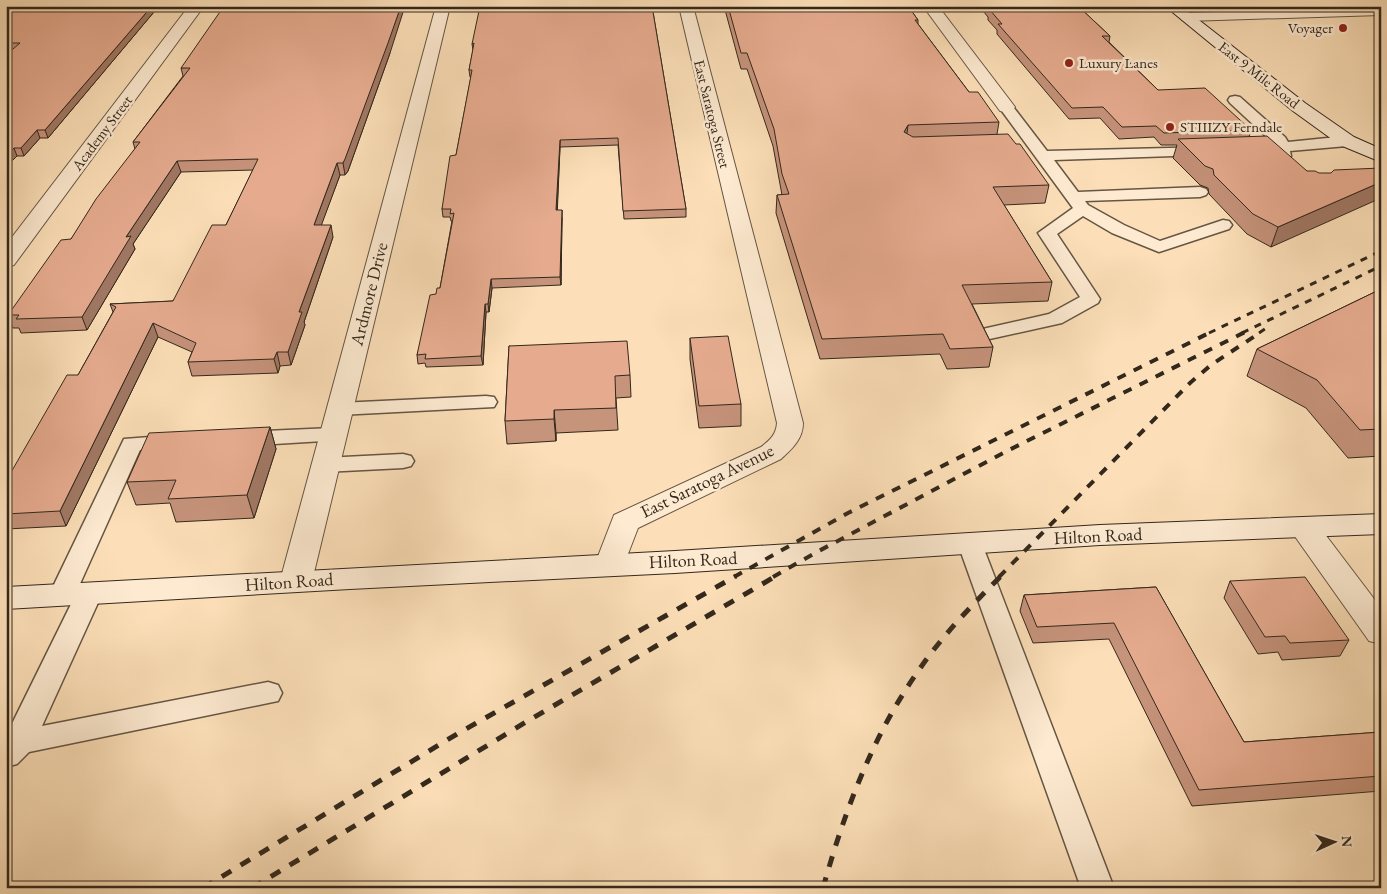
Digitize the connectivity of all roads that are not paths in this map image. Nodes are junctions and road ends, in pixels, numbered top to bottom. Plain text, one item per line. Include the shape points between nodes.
1 (197, 6) edge
2 (443, 6) edge
3 (686, 6) edge
4 (930, 6) edge
5 (1359, 9) edge
6 (1381, 11) edge
7 (1180, 12) edge
8 (1234, 100) dead end
9 (1006, 107) joint
10 (1347, 141) junction
11 (1014, 144) edge
12 (1281, 145) junction
13 (1038, 149) junction
14 (1234, 149) edge
15 (1215, 150) edge
16 (1377, 164) edge
17 (1297, 168) edge
18 (1200, 192) dead end
19 (1078, 203) junction
20 (739, 221) joint
21 (1223, 225) dead end
22 (6, 260) edge
23 (985, 334) edge
24 (486, 402) dead end
25 (338, 409) junction
26 (332, 435) junction
27 (403, 462) dead end
28 (324, 466) junction
29 (1381, 524) edge
30 (1304, 528) junction
31 (970, 544) junction
32 (610, 564) junction
33 (296, 581) junction
34 (75, 594) junction
35 (6, 598) edge
36 (1381, 632) edge
37 (268, 693) dead end
38 (13, 748) edge
39 (1098, 888) edge

1 - 22 street, Academy Street
2 - 25 street, Ardmore Drive
3 - 20 street, East Saratoga Street
4 - 9 street
5 - 6 street
5 - 7 street
7 - 10 street, East 9 Mile Road
8 - 12 lane via 1280,140
9 - 13 lane
10 - 12 lane via 1309,146
10 - 16 street, East 9 Mile Road via 1350,153
11 - 13 lane
12 - 14 lane
12 - 17 lane via 1282,155
13 - 15 lane
13 - 19 lane
18 - 19 lane
19 - 21 lane via 1118,229 1159,247
19 - 23 lane via 1047,233 1091,298 1054,319
20 - 32 street, East Saratoga Avenue via 790,423 790,434 771,453 625,522
24 - 25 lane
25 - 26 street, Ardmore Drive
26 - 28 street, Ardmore Drive
26 - 34 lane via 132,444
27 - 28 lane
28 - 33 street, Ardmore Drive
29 - 30 street, Hilton Road
30 - 31 street, Hilton Road via 1100,535
30 - 36 street
31 - 32 street, Hilton Road
31 - 39 lane
32 - 33 street, Hilton Road
33 - 34 street, Hilton Road
34 - 35 street, Hilton Road
34 - 38 lane
37 - 38 lane

